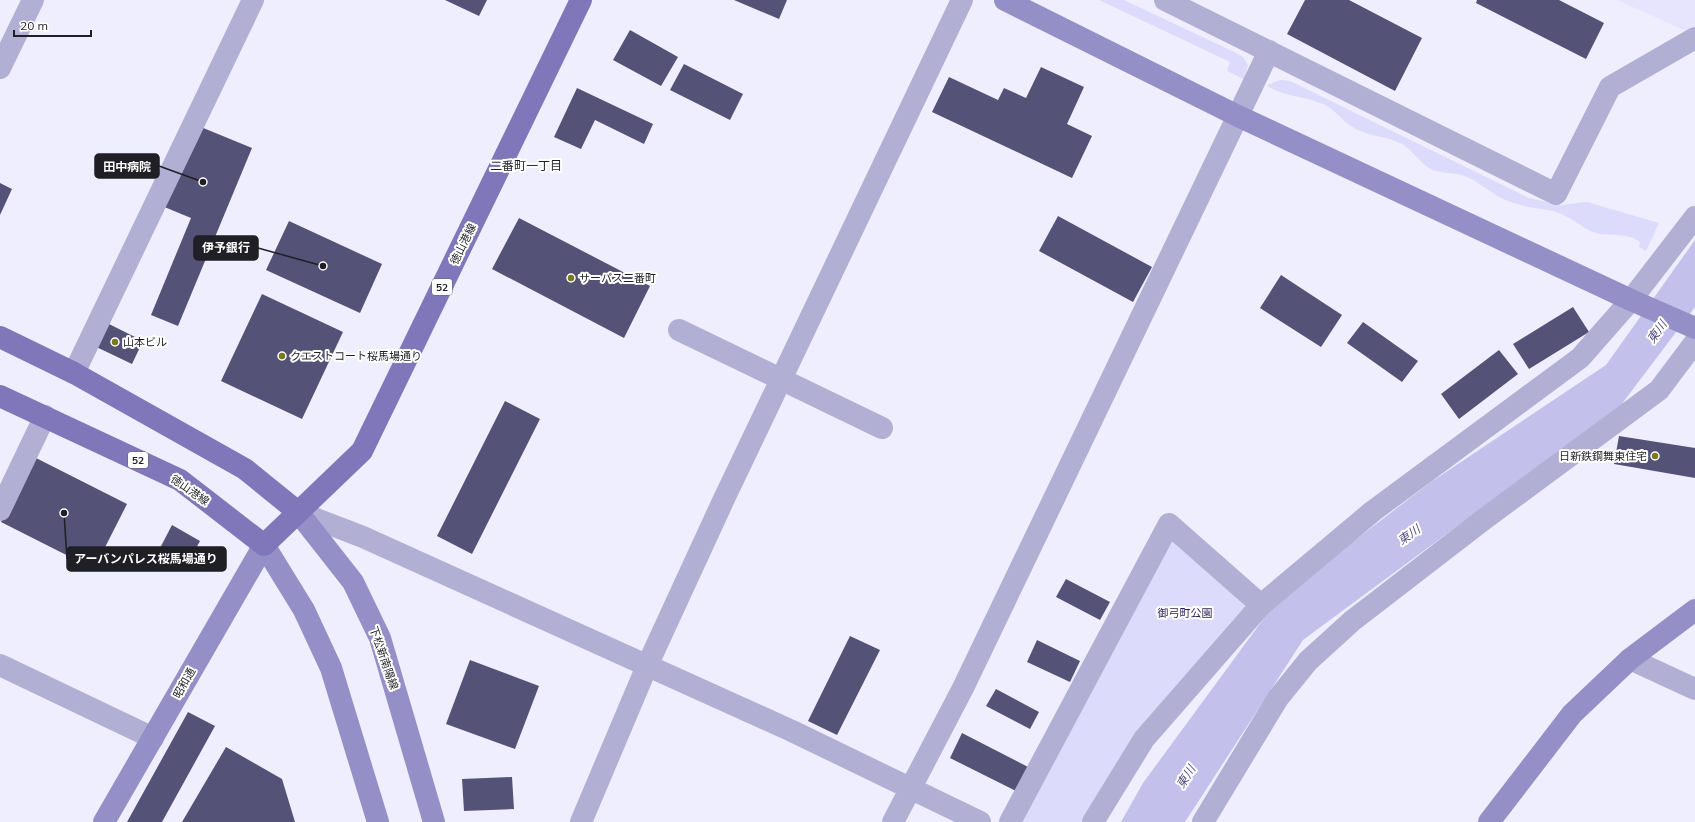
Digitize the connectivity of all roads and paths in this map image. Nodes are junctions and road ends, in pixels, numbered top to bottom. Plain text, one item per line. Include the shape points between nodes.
1 (32, 0) edge
2 (253, 0) edge
3 (581, 0) edge
4 (962, 0) edge
5 (1005, 0) edge
6 (1165, 0) edge
7 (1695, 38) edge
8 (1268, 52) junction
9 (0, 68) edge
10 (1238, 116) junction
11 (1695, 217) edge
12 (1631, 300) junction
13 (1695, 328) edge
14 (679, 330) dead end
15 (0, 337) edge
16 (1695, 342) edge
17 (74, 373) junction
18 (781, 380) junction
19 (0, 396) edge
20 (45, 416) junction
21 (882, 428) dead end
22 (0, 510) edge
23 (298, 512) junction
24 (264, 545) junction
25 (1261, 605) junction
26 (1695, 610) edge
27 (1630, 659) junction
28 (0, 665) edge
29 (647, 666) junction
30 (1695, 689) edge
31 (153, 738) junction
32 (911, 788) junction
33 (104, 822) edge
34 (378, 822) edge
35 (434, 822) edge
36 (581, 822) edge
37 (893, 822) edge
38 (980, 822) edge
39 (1010, 822) edge
40 (1093, 822) edge
41 (1203, 822) edge
42 (1489, 822) edge

1 - 9 street
2 - 17 street
3 - 23 main road, 徳山港線 / 52 via 362,452
4 - 18 street
5 - 10 street
6 - 8 street
7 - 8 street via 1610,87 1556,194
8 - 10 street
10 - 12 street
10 - 32 street via 963,688
11 - 12 street
12 - 13 street
12 - 25 street via 1580,358 1373,511
14 - 18 street
15 - 17 main road
16 - 41 street via 1659,390 1364,611 1308,661 1278,698
17 - 23 main road via 245,469
18 - 21 street
18 - 29 street
19 - 20 main road, 徳山港線 / 52
20 - 22 street
20 - 24 main road, 徳山港線 / 52 via 180,480
23 - 24 main road, 徳山港線 / 52
23 - 29 street via 363,537
23 - 35 street, 下松新南陽線 via 353,582 380,638
24 - 31 street, 昭和通
24 - 34 street via 304,610 332,668
25 - 39 street via 1169,524
25 - 40 street via 1144,739
26 - 27 street
27 - 30 street
27 - 42 street via 1572,714
28 - 31 street
29 - 32 street
29 - 36 street
31 - 33 street, 昭和通
32 - 37 street
32 - 38 street

